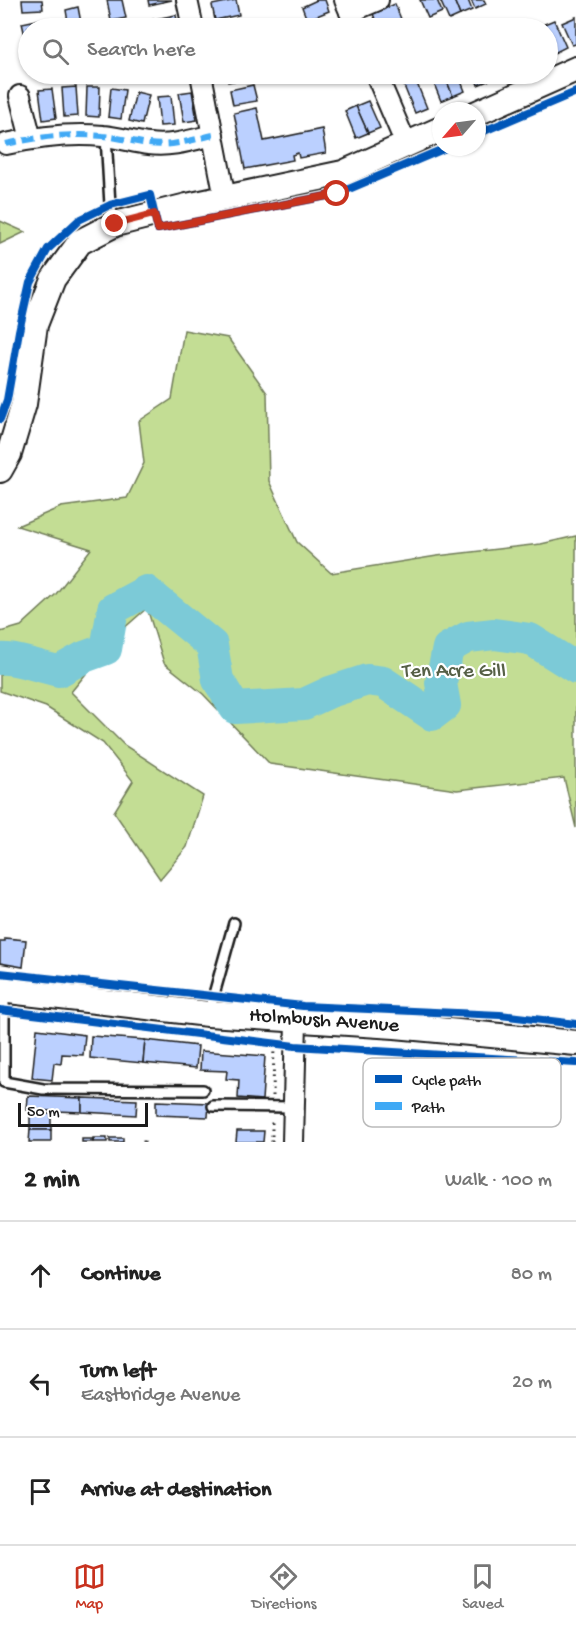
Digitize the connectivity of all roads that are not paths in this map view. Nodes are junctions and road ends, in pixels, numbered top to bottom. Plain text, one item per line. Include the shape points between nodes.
1 (187, 0) edge
2 (378, 0) edge
3 (351, 14) edge
4 (191, 18) edge
5 (576, 69) edge
6 (558, 77) edge
7 (203, 84) edge
8 (380, 84) edge
9 (542, 84) edge
10 (20, 96) dead end
11 (486, 109) edge
12 (432, 133) edge
13 (213, 135) junction
14 (106, 136) junction
15 (31, 139) junction
16 (6, 144) dead end
17 (406, 144) junction
18 (225, 198) junction
19 (115, 224) junction
20 (0, 470) edge
21 (234, 923) dead end
22 (2, 990) edge
23 (208, 1014) junction
24 (296, 1021) junction
25 (576, 1043) edge
26 (2, 1082) edge
27 (203, 1090) dead end
28 (213, 1106) dead end
29 (294, 1107) junction
30 (292, 1142) edge

1 - 4 street
2 - 3 street
5 - 6 street
7 - 13 street
8 - 17 street
9 - 11 street
10 - 15 street
12 - 17 street
13 - 14 street via 174,145
13 - 18 street
14 - 15 street
14 - 19 lane via 110,205
15 - 16 street
17 - 18 street via 343,173
18 - 19 street
19 - 20 street via 80,242 53,279 35,325 24,404
21 - 23 lane
22 - 23 street, Holmbush Avenue
22 - 26 lane
23 - 24 street, Holmbush Avenue
24 - 25 street, Holmbush Avenue
24 - 29 street
26 - 27 lane via 43,1089
28 - 29 lane
29 - 30 street

